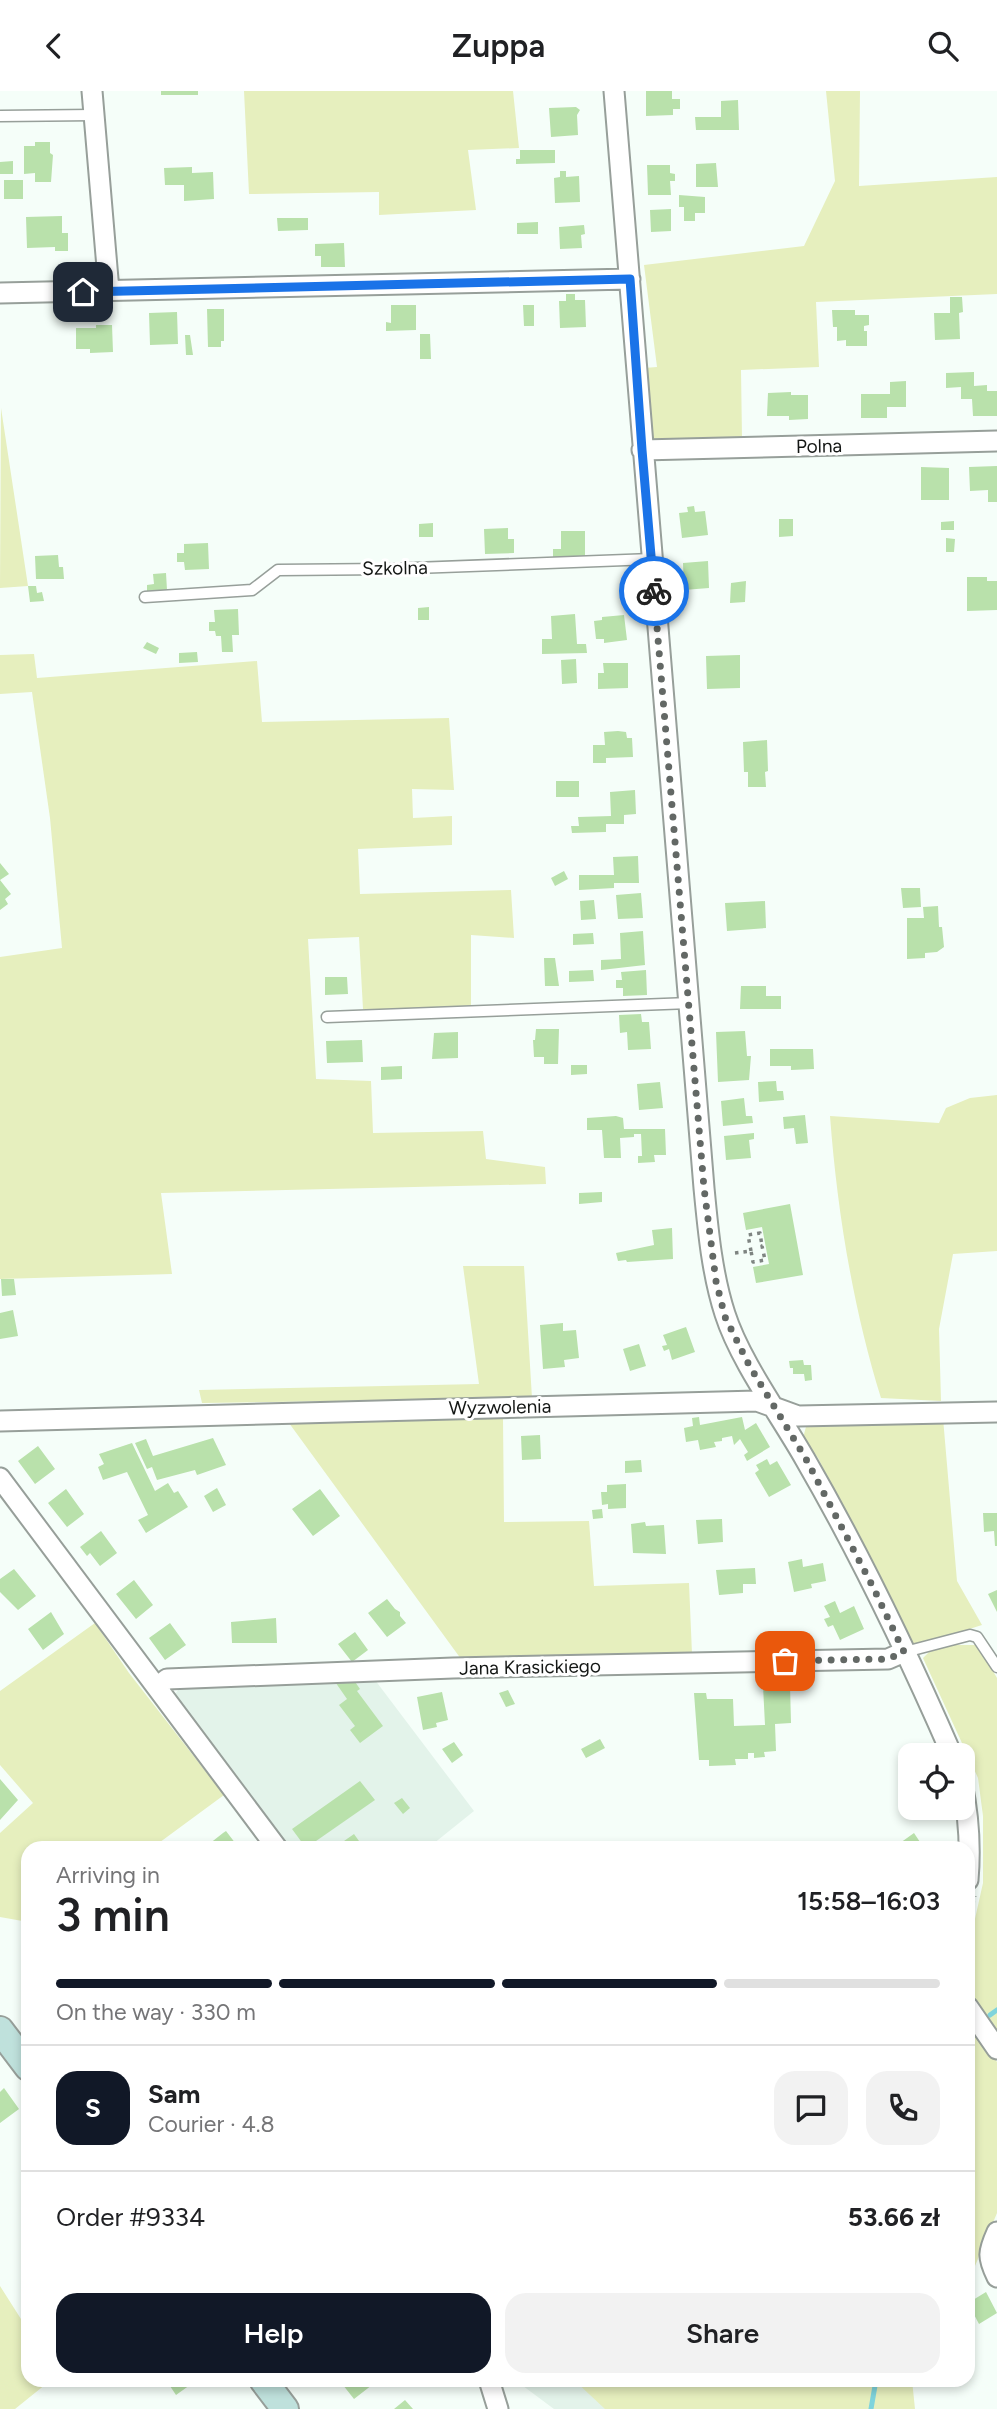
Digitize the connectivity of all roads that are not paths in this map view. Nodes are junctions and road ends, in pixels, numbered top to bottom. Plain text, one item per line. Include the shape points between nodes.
1 (92, 91) edge
2 (614, 91) edge
3 (94, 115) junction
4 (0, 116) edge
5 (630, 279) junction
6 (110, 291) junction
7 (0, 293) edge
8 (997, 441) edge
9 (642, 450) junction
10 (652, 559) junction
11 (145, 597) dead end
12 (690, 1003) junction
13 (327, 1017) dead end
14 (775, 1408) junction
15 (997, 1412) edge
16 (0, 1422) edge
17 (0, 1478) edge
18 (904, 1652) junction
19 (997, 1667) edge
20 (157, 1687) junction
21 (946, 1743) edge
22 (969, 1820) edge
23 (272, 1841) edge
24 (971, 1841) edge
25 (975, 2017) edge
26 (0, 2030) edge
27 (997, 2049) edge
28 (21, 2058) edge
29 (997, 2232) edge
30 (997, 2277) edge
31 (268, 2387) edge
32 (491, 2387) edge
33 (285, 2409) edge
34 (498, 2409) edge

1 - 3 street
2 - 5 street
3 - 4 lane
3 - 6 street
5 - 6 street
5 - 9 street
6 - 7 street
8 - 9 street, Polna
9 - 10 street
10 - 11 lane, Szkolna via 278,570 252,590
10 - 12 street
12 - 13 lane
12 - 14 street via 716,1281 725,1317
14 - 15 street, Wyzwolenia via 798,1416
14 - 16 street, Wyzwolenia via 757,1401
14 - 18 street
17 - 20 street
18 - 19 lane via 970,1635 977,1637
18 - 20 street, Jana Krasickiego via 888,1659 167,1679
18 - 21 street
20 - 23 street
22 - 24 street
25 - 27 street
26 - 28 main road
29 - 30 street via 989,2250
31 - 33 main road
32 - 34 street

